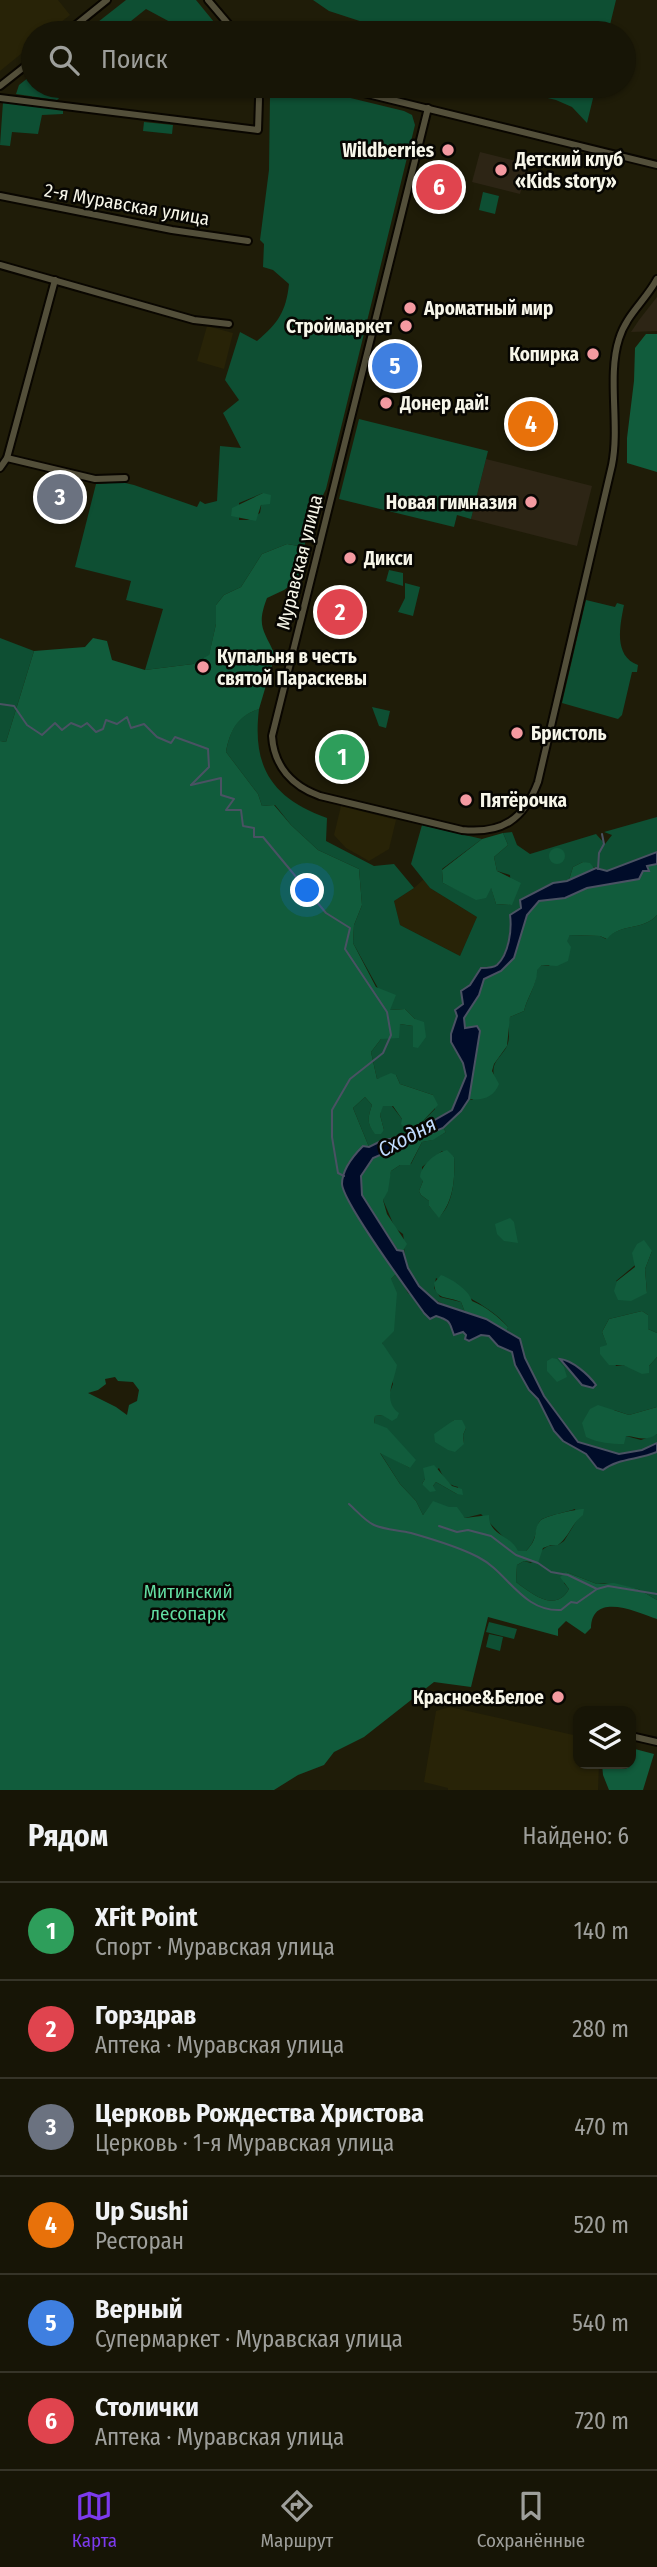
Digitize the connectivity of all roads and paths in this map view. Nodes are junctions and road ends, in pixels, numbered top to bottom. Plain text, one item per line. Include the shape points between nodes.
1 (107, 0) edge
2 (208, 0) edge
3 (81, 21) edge
4 (226, 21) edge
5 (21, 69) edge
6 (0, 86) edge
7 (386, 98) edge
8 (0, 99) edge
9 (259, 99) dead end
10 (428, 108) junction
11 (657, 165) edge
12 (0, 197) edge
13 (248, 241) dead end
14 (0, 265) edge
15 (657, 279) edge
16 (55, 280) junction
17 (229, 324) dead end
18 (4, 459) edge
19 (0, 468) edge
20 (125, 478) dead end
21 (636, 1737) edge
22 (657, 1742) edge

1 - 3 street
2 - 4 street
5 - 6 street
7 - 10 street
8 - 9 street via 258,130
10 - 11 street
10 - 15 street, Муравская улица via 275,723 273,747 290,779 310,792 462,830 478,832 513,820 524,811 538,782 616,447 618,341
12 - 13 street, 2-я Муравская улица
14 - 16 street
16 - 17 street via 194,320
16 - 18 street
18 - 19 street
18 - 20 street via 95,479
21 - 22 street

